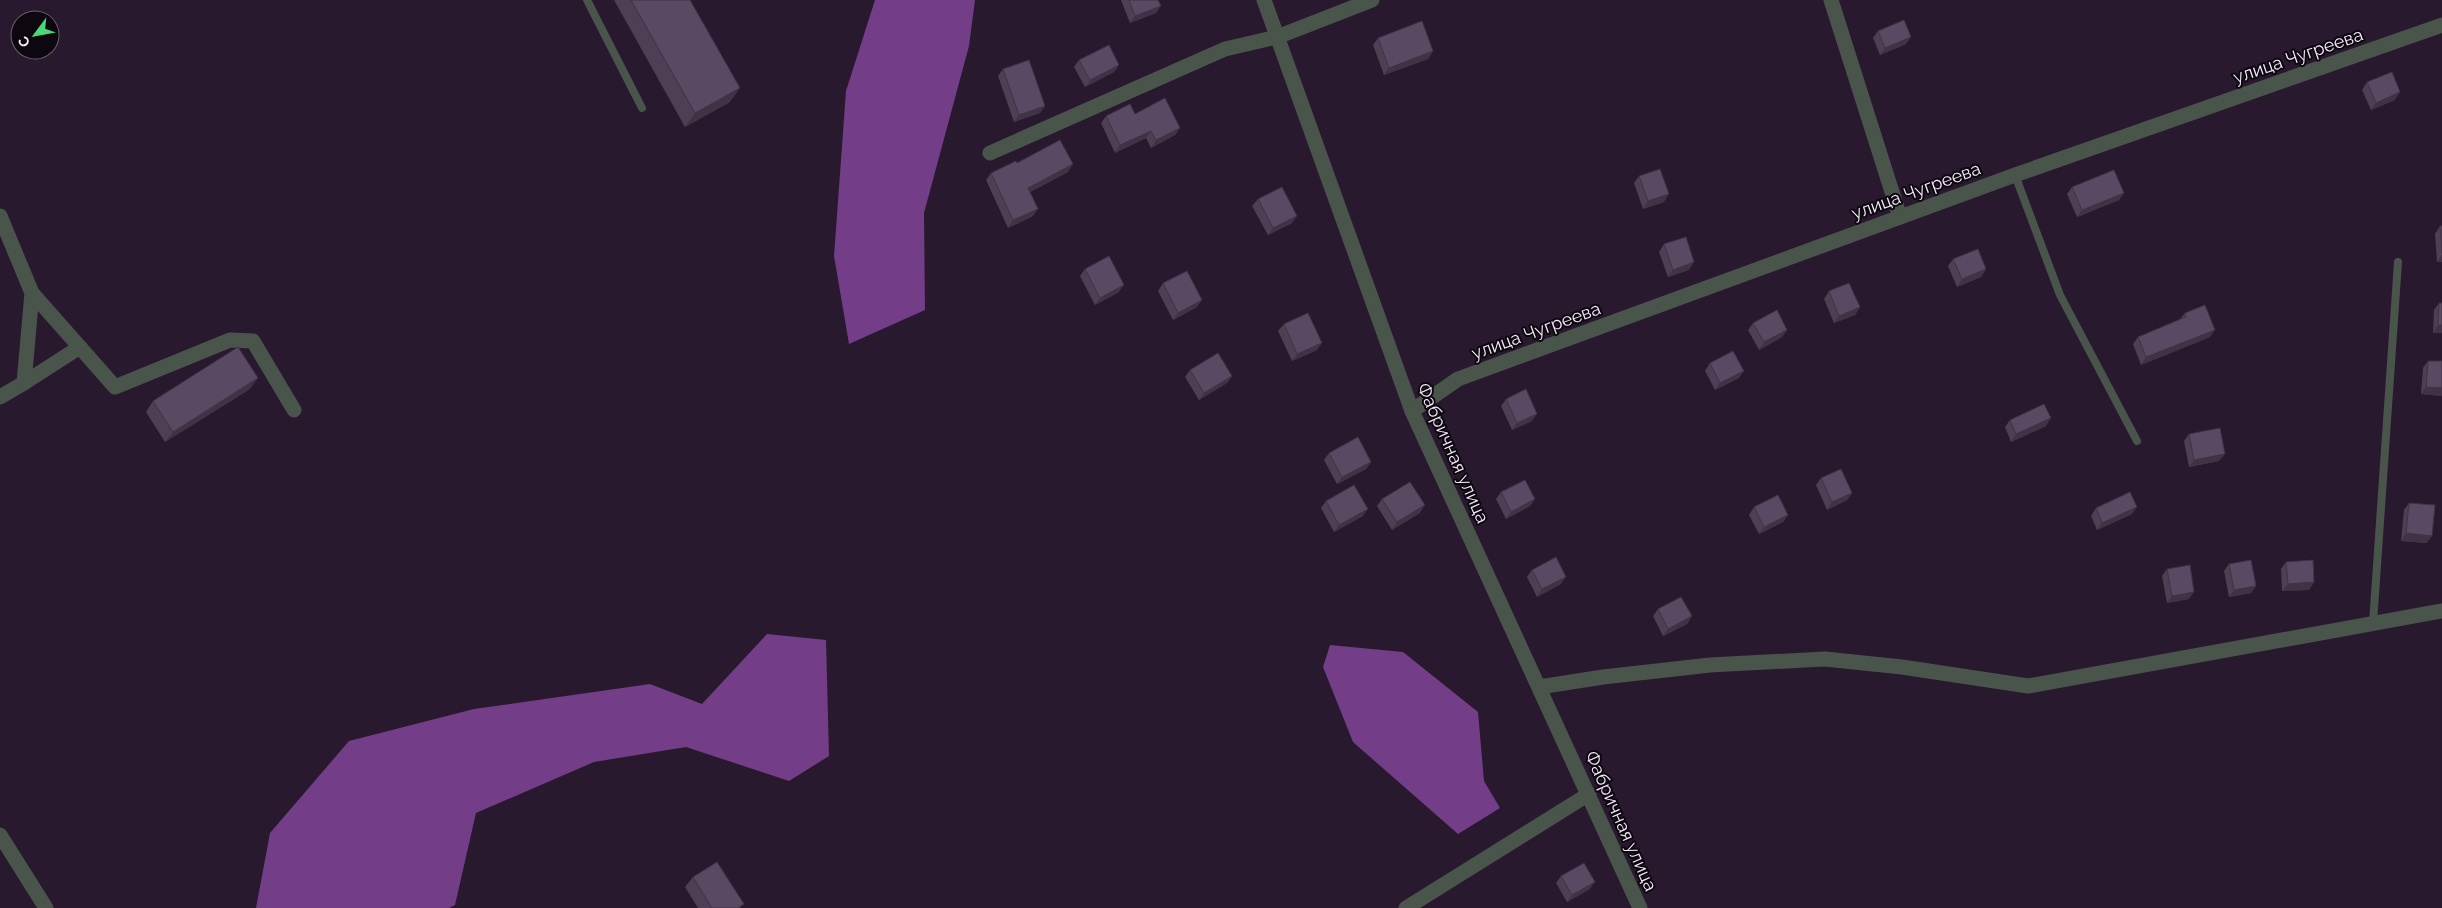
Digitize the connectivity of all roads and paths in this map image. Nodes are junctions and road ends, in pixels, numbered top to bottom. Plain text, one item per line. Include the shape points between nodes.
1 (587, 0) edge
2 (1264, 0) edge
3 (1372, 0) edge
4 (1831, 0) edge
5 (2442, 25) edge
6 (1277, 36) junction
7 (642, 108) dead end
8 (990, 152) dead end
9 (2015, 174) junction
10 (0, 216) edge
11 (1900, 217) junction
12 (2398, 262) dead end
13 (32, 293) junction
14 (80, 347) junction
15 (24, 383) junction
16 (0, 397) edge
17 (294, 410) dead end
18 (1412, 412) junction
19 (2137, 441) dead end
20 (2442, 611) edge
21 (2373, 623) junction
22 (1539, 687) junction
23 (1589, 794) junction
24 (0, 835) edge
25 (46, 908) edge
26 (1406, 908) edge
27 (1640, 908) edge

1 - 7 lane
2 - 6 street, Фабричная улица
3 - 6 street
4 - 11 street
5 - 9 street, улица Чугреева
6 - 8 street via 1225,49
6 - 18 street, Фабричная улица
9 - 11 street, улица Чугреева
9 - 19 lane via 2060,295
10 - 13 street
11 - 18 street, улица Чугреева via 1458,380
12 - 21 lane
13 - 14 street
13 - 15 street
14 - 15 street
14 - 17 street via 115,387 230,340 253,341
15 - 16 street
18 - 22 street, Фабричная улица
20 - 21 street
21 - 22 street via 2028,686 1825,659 1710,665
22 - 23 street, Фабричная улица
23 - 26 street
23 - 27 street, Фабричная улица
24 - 25 street

